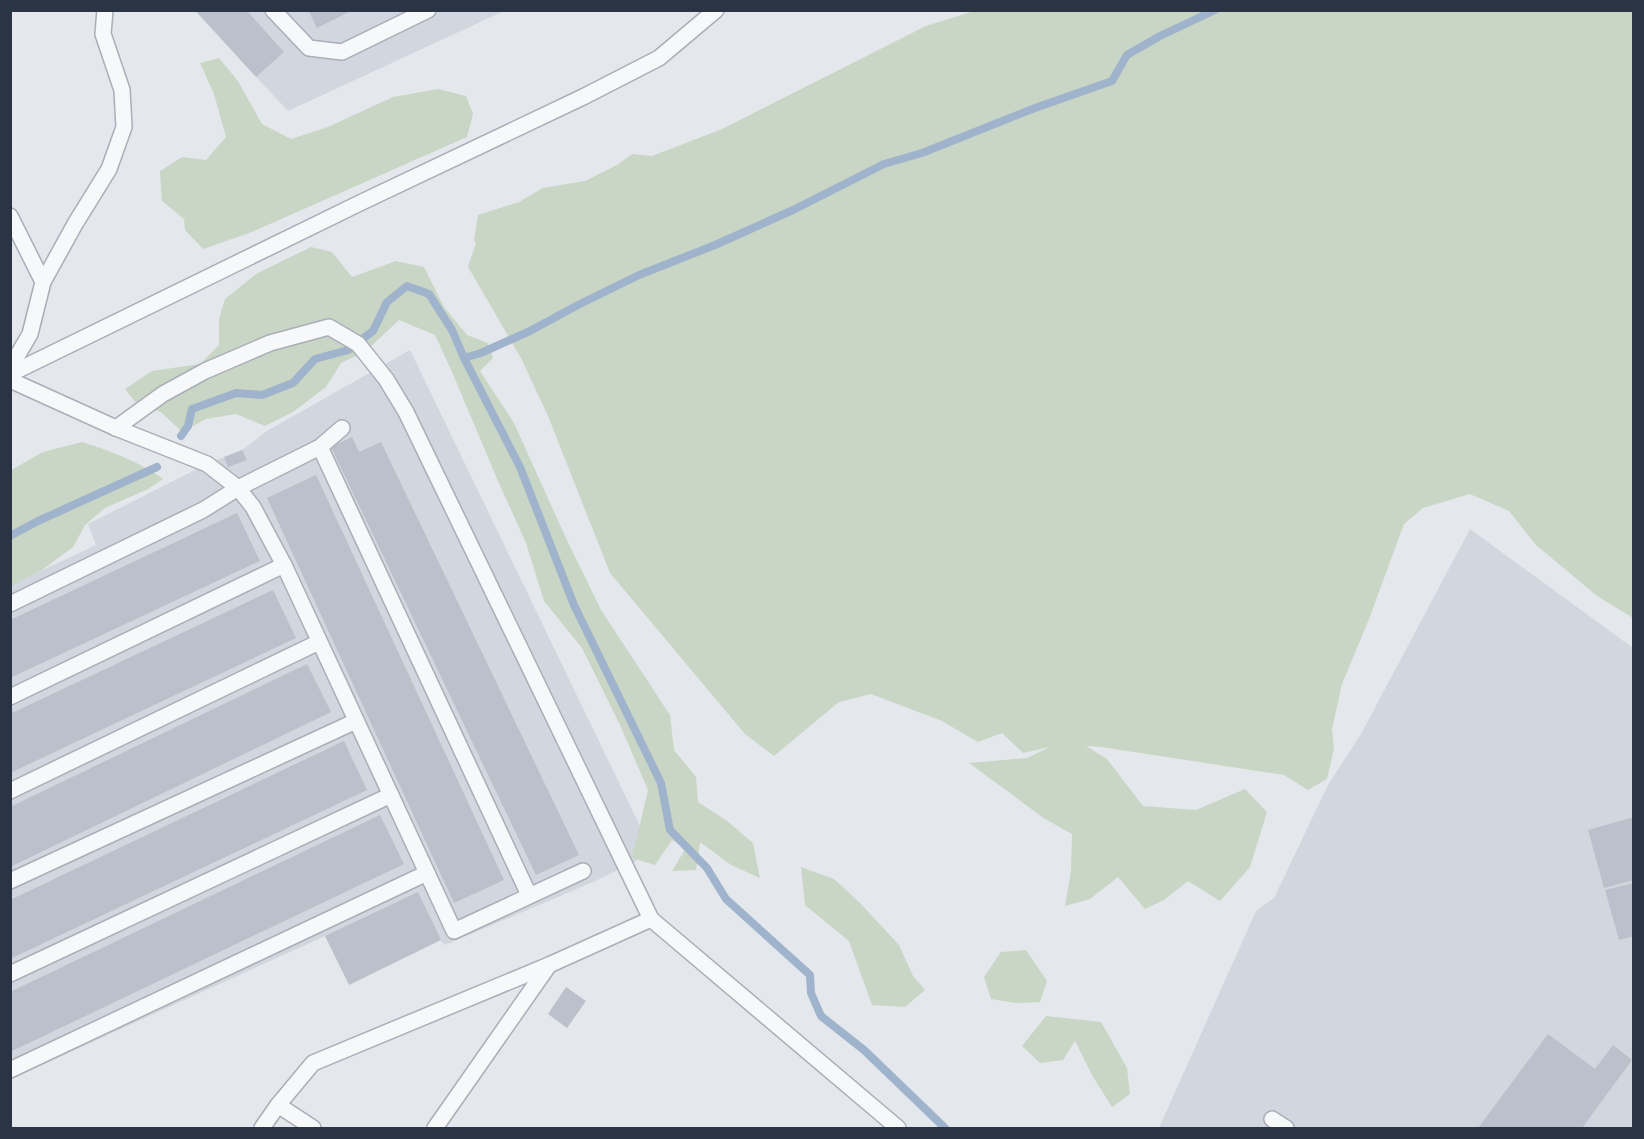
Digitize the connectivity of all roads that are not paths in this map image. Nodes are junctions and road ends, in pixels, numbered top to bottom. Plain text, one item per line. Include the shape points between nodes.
1 (105, 10) edge
2 (273, 10) edge
3 (428, 10) edge
4 (716, 10) edge
5 (10, 216) edge
6 (43, 282) junction
7 (10, 368) edge
8 (10, 374) edge
9 (10, 380) edge
10 (116, 428) junction
11 (342, 428) dead end
12 (320, 447) junction
13 (238, 488) junction
14 (284, 565) junction
15 (10, 604) edge
16 (319, 642) junction
17 (10, 696) edge
18 (356, 721) junction
19 (10, 791) edge
20 (391, 795) junction
21 (583, 871) dead end
22 (427, 873) junction
23 (10, 881) edge
24 (530, 895) junction
25 (651, 920) junction
26 (549, 966) junction
27 (10, 974) edge
28 (10, 1070) edge
29 (278, 1105) junction
30 (1272, 1119) dead end
31 (262, 1128) edge
32 (313, 1128) edge
33 (435, 1128) edge
34 (898, 1128) edge
35 (1286, 1128) edge

1 - 6 lane via 103,34 122,90 124,127 109,169
2 - 3 lane via 309,48 342,52
4 - 8 lane via 659,58
5 - 6 lane
6 - 7 lane via 30,334
9 - 10 lane
10 - 13 lane via 207,464
10 - 25 lane via 163,394 270,343 329,327 358,344 406,412
11 - 12 lane
12 - 13 lane
12 - 24 lane
13 - 14 lane via 253,507
13 - 15 lane via 203,510
14 - 16 lane
14 - 17 lane
16 - 18 lane
16 - 19 lane
18 - 20 lane
18 - 23 lane
20 - 22 lane
20 - 27 lane
21 - 24 lane
22 - 24 lane via 454,931
22 - 28 lane
25 - 26 lane
25 - 34 lane
26 - 29 lane via 313,1063
26 - 33 lane
29 - 31 lane
29 - 32 lane
30 - 35 lane

